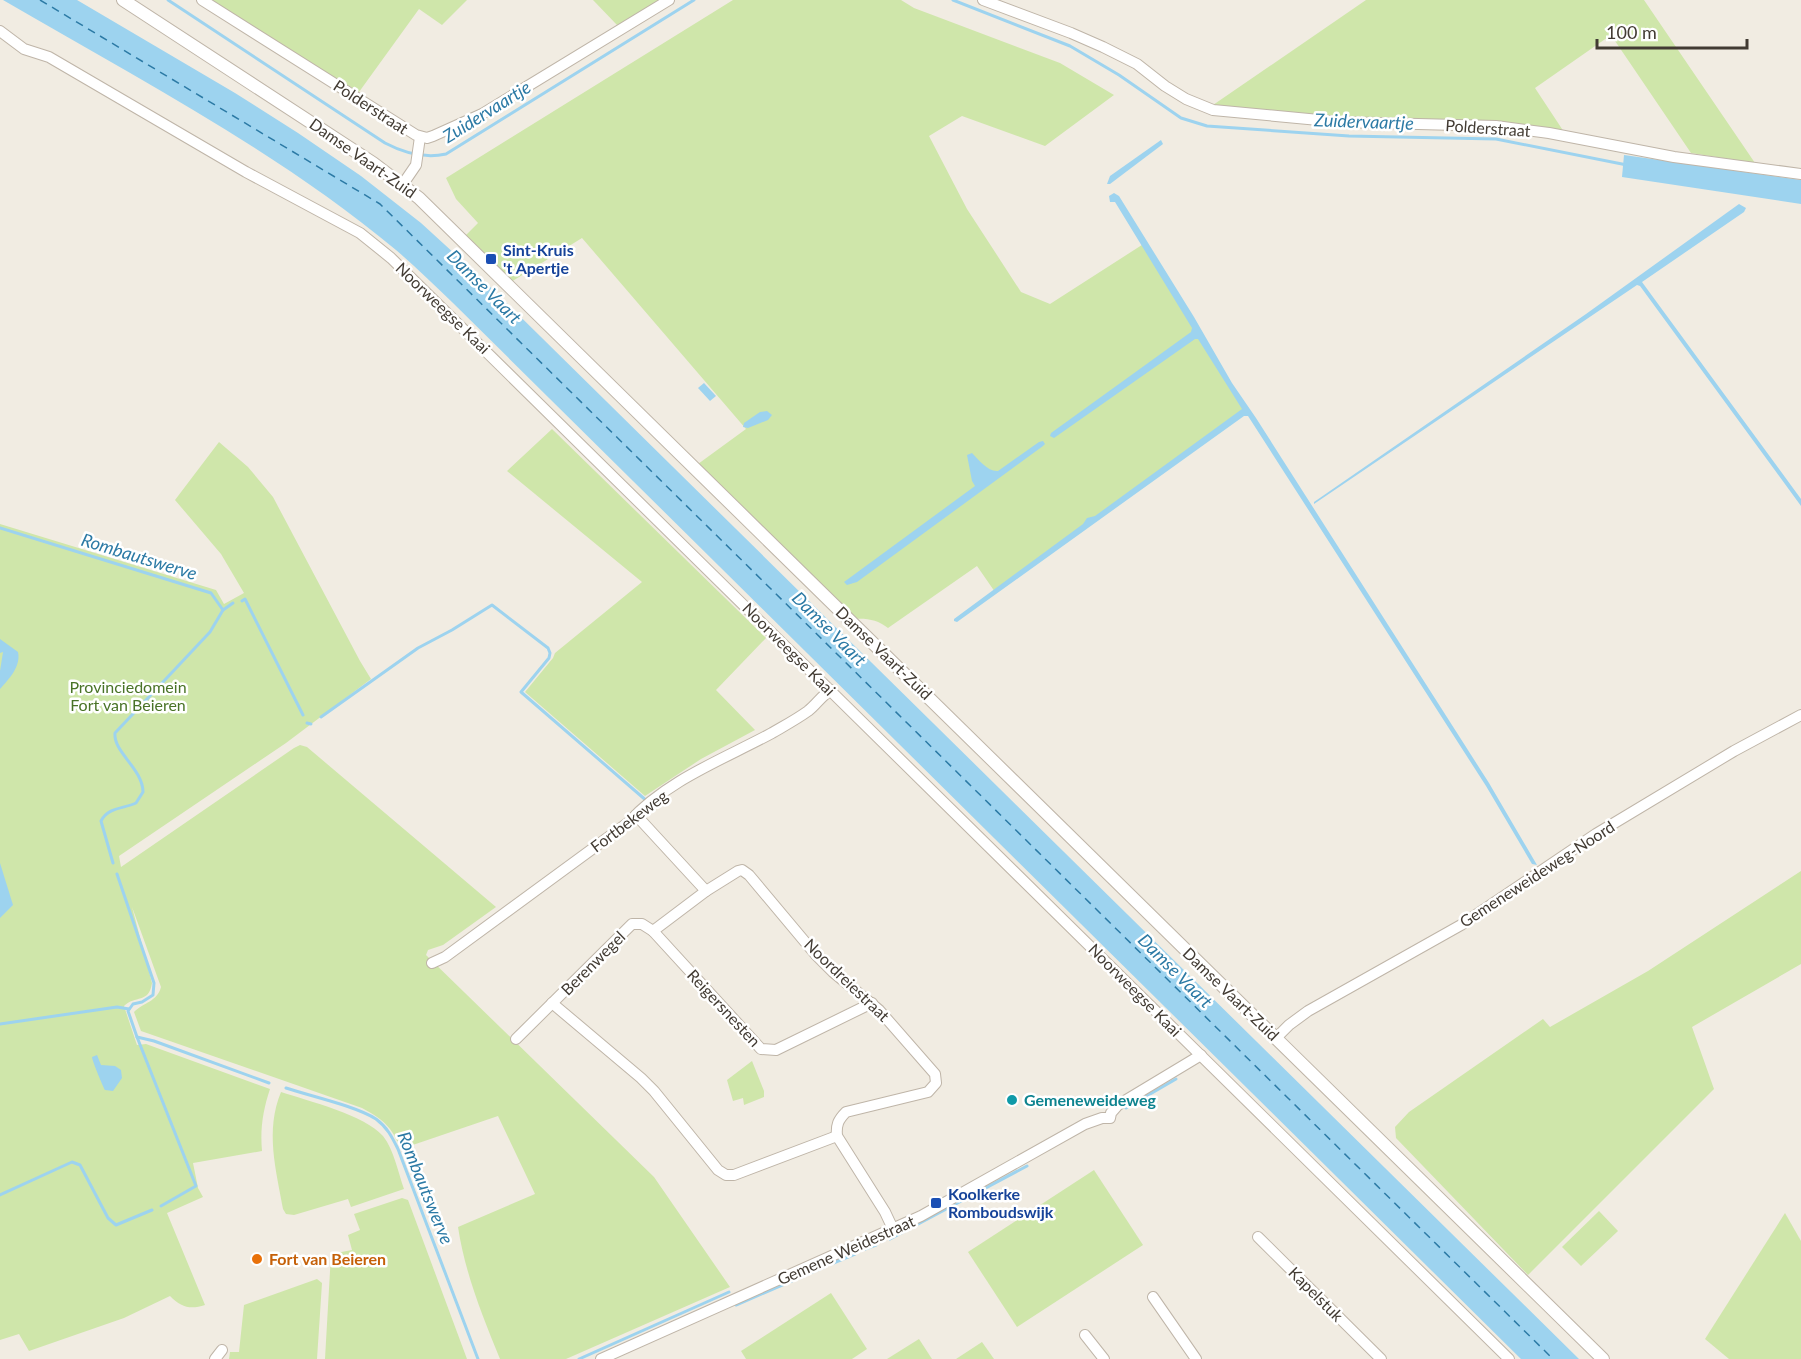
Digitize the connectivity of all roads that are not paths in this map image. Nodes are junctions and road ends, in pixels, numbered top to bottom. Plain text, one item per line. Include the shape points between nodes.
1 (123, 0) edge
2 (202, 0) edge
3 (669, 0) edge
4 (983, 0) edge
5 (0, 31) edge
6 (420, 141) junction
7 (1801, 174) edge
8 (403, 184) junction
9 (831, 690) junction
10 (1801, 715) edge
11 (636, 815) junction
12 (706, 891) junction
13 (653, 931) junction
14 (432, 963) dead end
15 (872, 1003) junction
16 (552, 1004) junction
17 (1276, 1038) junction
18 (516, 1039) dead end
19 (1201, 1055) junction
20 (837, 1136) junction
21 (893, 1229) junction
22 (1258, 1237) dead end
23 (1153, 1297) dead end
24 (1085, 1335) dead end
25 (621, 1355) edge
26 (1374, 1357) edge
27 (215, 1359) edge
28 (224, 1359) edge
29 (601, 1359) edge
30 (1104, 1359) edge
31 (1196, 1359) edge
32 (1509, 1359) edge
33 (1603, 1359) edge

1 - 8 street, Damse Vaart-Zuid
2 - 6 street, Polderstraat
3 - 6 street, Polderstraat via 482,114
4 - 7 street, Polderstraat via 1103,47 1137,64 1186,99 1213,110 1341,122 1497,126 1674,157
5 - 9 street, Noorweegse Kaai via 24,49 50,57 360,233 446,310
6 - 8 street via 417,163
8 - 17 street, Damse Vaart-Zuid
9 - 11 street, Fortbekeweg via 798,717 700,769
9 - 19 street, Noorweegse Kaai
10 - 17 street, Gemeneweideweg-Noord via 1596,834 1461,925 1316,1006
11 - 12 street
11 - 14 street, Fortbekeweg
12 - 13 street
12 - 15 street, Noordreiestraat via 738,871 749,874 816,955
13 - 15 street, Reigersnesten via 761,1049 776,1050
13 - 16 street, Berenwegel via 642,924 632,924
15 - 20 street, Noordreiestraat via 935,1074 936,1083 928,1092 846,1112 836,1126
16 - 18 street, Berenwegel
16 - 20 street via 641,1077 726,1175
17 - 33 street, Damse Vaart-Zuid
19 - 21 street, Gemene Weidestraat via 1118,1105 1110,1118 1085,1124
19 - 32 street, Noorweegse Kaai
20 - 21 street
21 - 25 street, Gemene Weidestraat via 669,1328
22 - 26 street, Kapelstuk
23 - 31 street
24 - 30 street
25 - 29 street, Gemene Weidestraat
27 - 28 street via 222,1350

